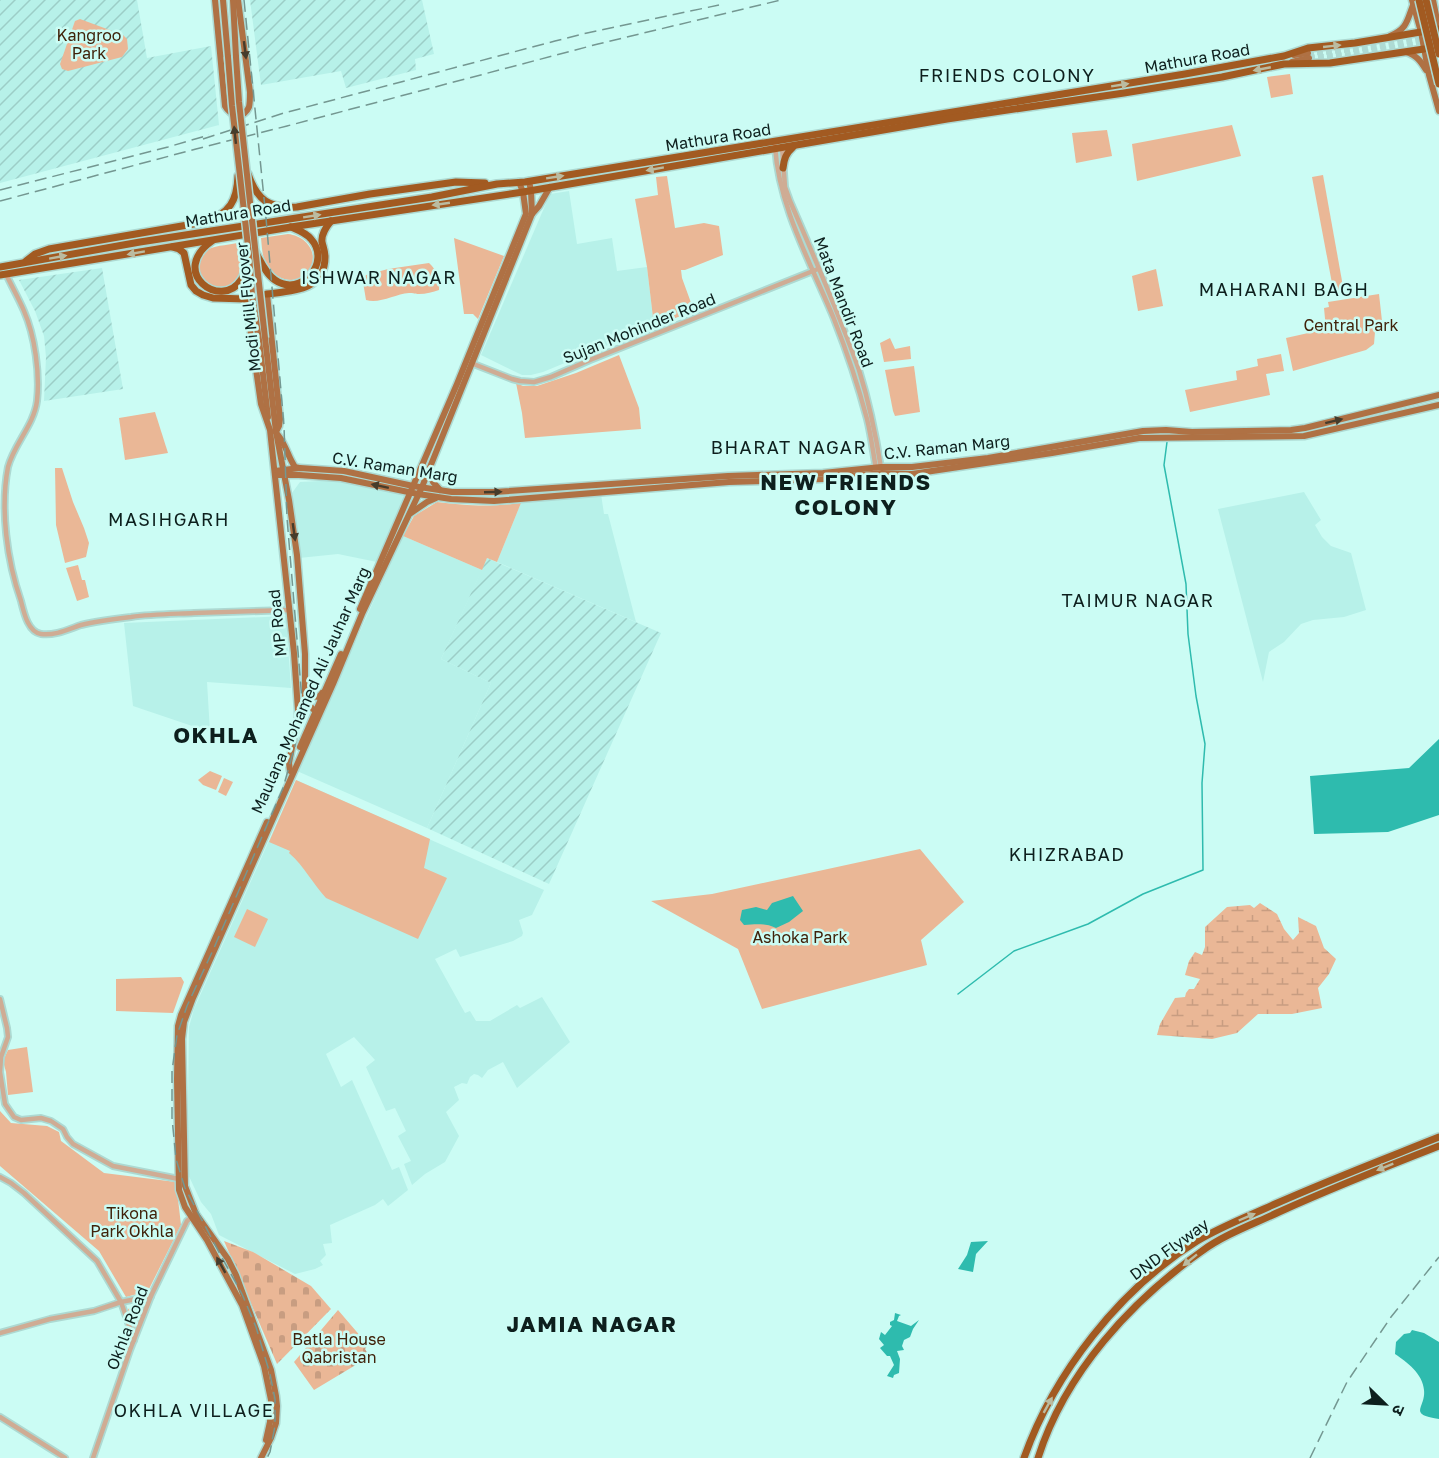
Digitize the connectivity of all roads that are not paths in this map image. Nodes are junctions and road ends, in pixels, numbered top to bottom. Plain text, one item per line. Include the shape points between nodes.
1 (215, 0) edge
2 (223, 0) edge
3 (233, 0) edge
4 (238, 0) edge
5 (1426, 0) edge
6 (1415, 1) edge
7 (1433, 2) edge
8 (1439, 12) edge
9 (1439, 29) edge
10 (1421, 32) junction
11 (1384, 38) junction
12 (1439, 46) edge
13 (1424, 49) junction
14 (1405, 52) junction
15 (1439, 54) edge
16 (1309, 56) tunnel mouth
17 (1284, 60) junction
18 (1439, 74) edge
19 (1429, 75) junction
20 (1439, 84) edge
21 (1438, 98) edge
22 (1439, 111) edge
23 (778, 145) junction
24 (795, 145) junction
25 (238, 164) junction
26 (783, 168) junction
27 (246, 169) junction
28 (529, 181) junction
29 (519, 182) junction
30 (496, 184) junction
31 (550, 187) junction
32 (527, 191) junction
33 (532, 214) junction
34 (331, 221) junction
35 (291, 227) junction
36 (214, 240) junction
37 (171, 247) junction
38 (252, 254) junction
39 (24, 263) junction
40 (0, 267) edge
41 (816, 270) junction
42 (3, 275) edge
43 (267, 294) junction
44 (246, 298) junction
45 (469, 362) junction
46 (1439, 395) edge
47 (1439, 405) edge
48 (1298, 429) junction
49 (273, 431) junction
50 (1299, 437) junction
51 (429, 470) junction
52 (879, 471) junction
53 (299, 472) junction
54 (280, 473) junction
55 (416, 490) junction
56 (439, 493) junction
57 (289, 501) junction
58 (408, 515) junction
59 (290, 610) junction
60 (304, 684) junction
61 (326, 689) junction
62 (309, 705) junction
63 (298, 710) junction
64 (318, 712) junction
65 (291, 772) junction
66 (227, 916) junction
67 (0, 999) edge
68 (1439, 1137) edge
69 (1439, 1146) edge
70 (0, 1177) edge
71 (179, 1179) junction
72 (194, 1215) junction
73 (151, 1296) junction
74 (121, 1302) junction
75 (0, 1333) edge
76 (134, 1341) junction
77 (0, 1417) edge
78 (65, 1458) edge
79 (93, 1458) edge
80 (259, 1458) edge
81 (1024, 1458) edge
82 (1038, 1458) edge

4 -> 1 main road via 250,92 248,110 240,115 225,106
25 -> 2 main road, Modi Mill Flyover, bridge
3 - 27 main road, Modi Mill Flyover, bridge
5 - 15 highway, bridge
6 - 7 main road
6 - 10 main road
6 - 11 main road via 1404,28
6 - 20 highway, bridge
7 - 8 main road
7 - 9 main road
9 - 10 highway, Mathura Road
10 - 11 highway, Mathura Road
10 - 13 main road
17 -> 11 highway, Mathura Road via 1308,48
12 - 13 main road, Mathura Road
13 - 14 highway, Mathura Road
13 - 19 main road
14 - 17 highway, Mathura Road via 1330,63
14 - 19 main road via 1420,59
16 - 17 main road
23 -> 17 highway, Mathura Road
17 -> 24 highway, Mathura Road via 1222,77
18 - 19 main road
19 - 21 main road
21 - 22 main road
23 - 24 highway, Mathura Road
23 - 26 street, Mata Mandir Road
28 -> 23 highway, Mathura Road
23 -> 31 highway, Mathura Road
23 - 41 street via 780,184
24 - 26 highway via 788,151
25 - 38 main road, Modi Mill Flyover, bridge
25 - 39 highway, bridge via 235,199 216,218 49,249
26 - 41 street, Mata Mandir Road via 785,187
27 - 30 highway, bridge via 261,197 286,208 456,182
27 - 38 main road, Modi Mill Flyover, bridge
28 - 29 highway, Mathura Road
28 - 32 main road, Maulana Mohamed Ali Jauhar Marg
29 - 30 highway, Mathura Road
29 - 32 main road, Maulana Mohamed Ali Jauhar Marg
39 -> 30 highway, Mathura Road
31 - 32 highway, Mathura Road
31 - 33 main road
32 - 33 main road, Maulana Mohamed Ali Jauhar Marg
32 -> 34 highway, Mathura Road
32 - 45 main road, Maulana Mohamed Ali Jauhar Marg via 526,214
33 - 45 main road, Maulana Mohamed Ali Jauhar Marg
34 - 35 highway, Mathura Road
34 - 43 highway via 322,236 324,262 316,280 302,289
35 - 36 highway, Mathura Road
35 - 38 highway via 306,234 318,255 316,267 304,281 293,285 275,280
36 - 37 highway, Mathura Road
36 - 38 highway via 200,251 195,261 196,275 204,286 217,291 238,284
37 -> 42 highway, Mathura Road
37 - 44 highway via 184,253 196,291 213,298
38 - 49 main road, Modi Mill Flyover, bridge via 252,295
39 - 40 highway, Mathura Road
41 - 45 street, Sujan Mohinder Road via 543,379 520,381
41 - 52 street via 853,373
42 - 59 street via 24,312 36,357 37,401 32,420 8,467 3,512 12,576 32,629 47,634 150,615
43 - 44 main road
43 - 49 main road via 280,419
44 - 49 main road via 261,404
45 - 51 main road, Maulana Mohamed Ali Jauhar Marg
45 - 55 main road, Maulana Mohamed Ali Jauhar Marg
48 -> 46 main road, C.V. Raman Marg
47 - 50 main road, C.V. Raman Marg
48 - 50 main road
48 - 52 main road, C.V. Raman Marg via 1143,431 988,458
49 - 53 main road via 285,444
49 - 54 main road
50 - 52 main road, C.V. Raman Marg via 1139,438 912,474
51 - 55 main road, Maulana Mohamed Ali Jauhar Marg
51 - 56 main road
52 - 56 main road, C.V. Raman Marg
53 - 54 main road, C.V. Raman Marg
53 - 55 main road, C.V. Raman Marg via 344,471
53 - 57 main road via 287,488
54 - 57 main road, MP Road
54 - 59 main road, MP Road
55 - 56 main road, C.V. Raman Marg
55 - 58 main road, Maulana Mohamed Ali Jauhar Marg
55 - 61 main road, Maulana Mohamed Ali Jauhar Marg via 408,497
56 - 58 main road
57 -> 60 main road, MP Road via 297,555
58 - 64 main road, Maulana Mohamed Ali Jauhar Marg
59 - 63 main road, MP Road
60 - 61 main road via 316,698
60 - 62 main road, MP Road
61 - 64 main road, Maulana Mohamed Ali Jauhar Marg
62 - 63 main road
62 - 64 main road
63 - 65 main road, MP Road
64 - 65 main road, Maulana Mohamed Ali Jauhar Marg
65 - 66 main road, Maulana Mohamed Ali Jauhar Marg
66 - 71 main road, Maulana Mohamed Ali Jauhar Marg via 178,1026
66 - 72 main road, Maulana Mohamed Ali Jauhar Marg via 183,1031 185,1186
67 - 71 street via 8,1041 0,1072 5,1104 14,1117 51,1120 72,1143 111,1165
81 -> 68 highway, DND Flyway via 1045,1409 1079,1354 1103,1323 1164,1265 1222,1227
69 -> 82 highway, DND Flyway via 1325,1191 1203,1250 1143,1298 1110,1333 1070,1389
70 - 74 street via 24,1193 94,1257
71 - 72 main road, Maulana Mohamed Ali Jauhar Marg via 185,1207
72 - 73 street, Okhla Road via 187,1221
72 - 80 main road via 228,1258 271,1370 276,1423
73 - 74 street
73 - 76 street, Okhla Road
74 - 75 street
74 - 76 street
76 - 79 street, Okhla Road
77 - 78 street

